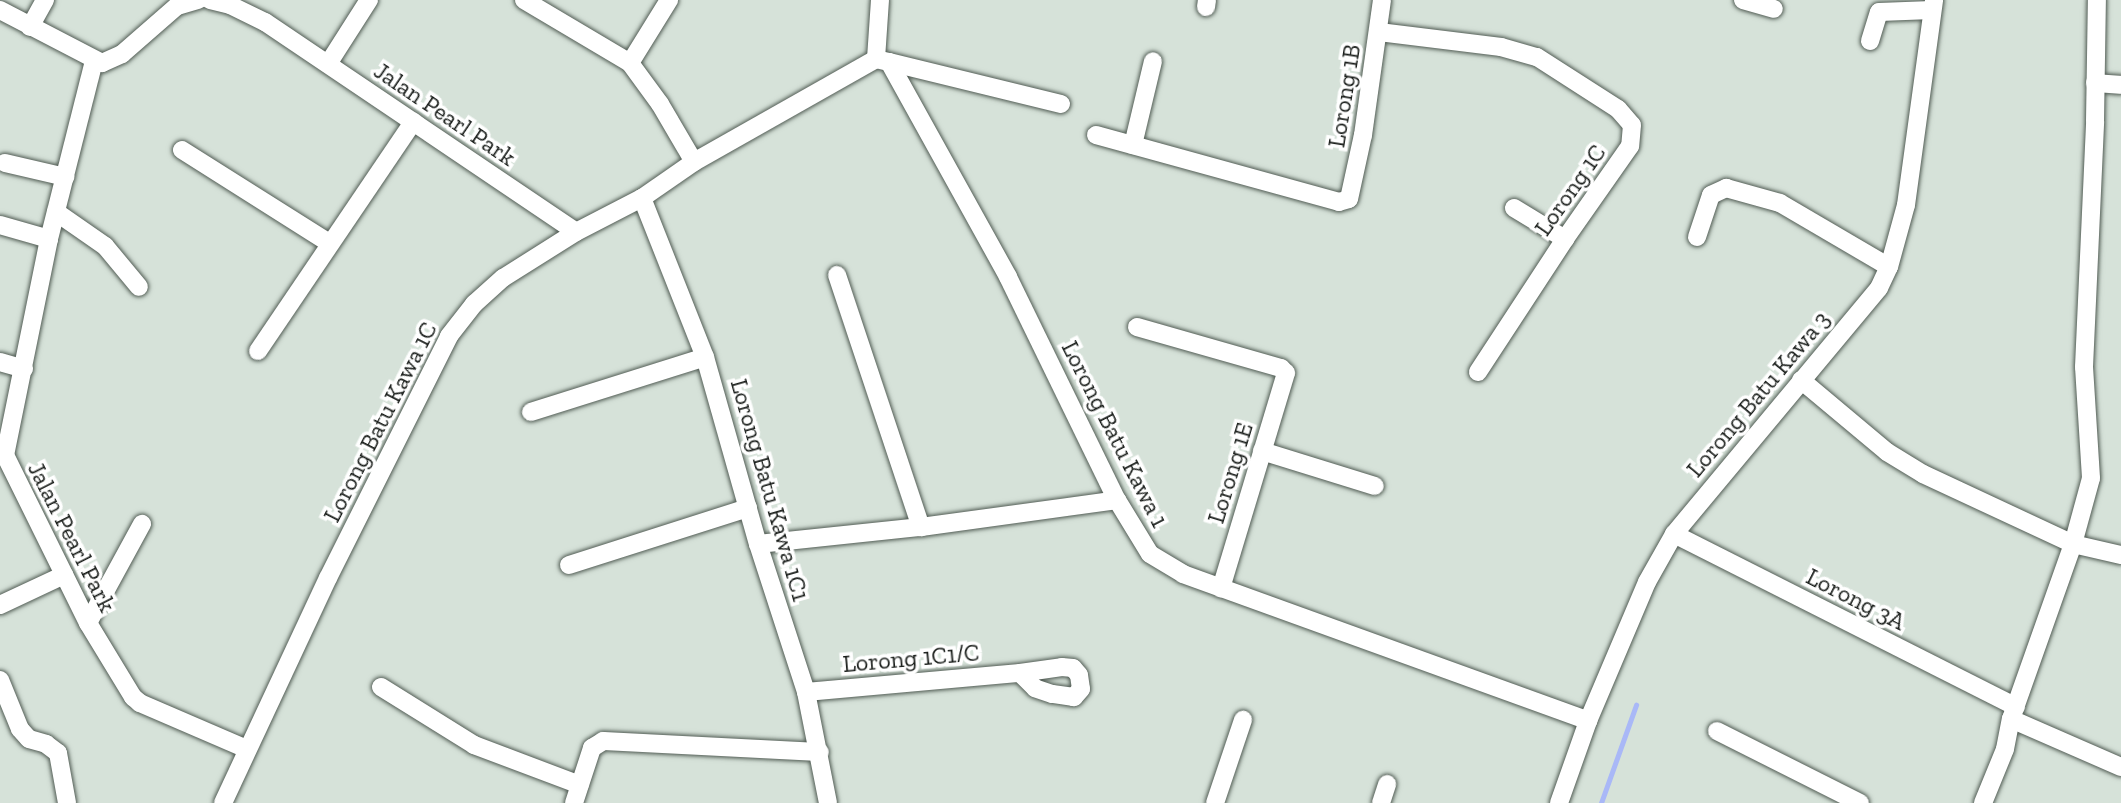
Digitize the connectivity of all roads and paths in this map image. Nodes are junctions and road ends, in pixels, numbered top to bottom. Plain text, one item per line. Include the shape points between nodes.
1 (45, 0) edge
2 (198, 0) edge
3 (210, 0) edge
4 (369, 0) edge
5 (524, 0) edge
6 (669, 0) edge
7 (880, 0) edge
8 (1382, 0) edge
9 (1743, 0) edge
10 (2097, 0) edge
11 (1933, 5) edge
12 (1773, 9) dead end
13 (0, 10) edge
14 (30, 27) junction
15 (1379, 32) junction
16 (1870, 41) dead end
17 (94, 61) junction
18 (882, 61) junction
19 (1153, 61) dead end
20 (630, 63) junction
21 (328, 64) junction
22 (2095, 83) junction
23 (2121, 85) edge
24 (1061, 104) dead end
25 (413, 122) junction
26 (1096, 135) dead end
27 (1133, 145) junction
28 (182, 150) dead end
29 (694, 162) junction
30 (5, 163) dead end
31 (65, 177) junction
32 (642, 198) junction
33 (1514, 208) dead end
34 (56, 212) junction
35 (0, 225) edge
36 (576, 232) junction
37 (1697, 237) dead end
38 (49, 239) junction
39 (1564, 239) junction
40 (329, 243) junction
41 (1889, 267) junction
42 (837, 275) dead end
43 (139, 287) dead end
44 (1137, 327) dead end
45 (258, 351) dead end
46 (705, 357) junction
47 (0, 362) edge
48 (24, 369) junction
49 (1478, 372) dead end
50 (1801, 380) junction
51 (531, 412) dead end
52 (1262, 451) junction
53 (1375, 486) dead end
54 (1117, 500) junction
55 (748, 508) junction
56 (142, 524) dead end
57 (921, 527) junction
58 (1674, 534) junction
59 (758, 544) junction
60 (2073, 544) junction
61 (2121, 555) edge
62 (569, 565) dead end
63 (64, 575) junction
64 (1221, 588) junction
65 (0, 605) edge
66 (88, 623) junction
67 (1020, 673) dead end
68 (0, 680) edge
69 (381, 687) dead end
70 (806, 692) junction
71 (2013, 713) junction
72 (1243, 720) dead end
73 (1588, 721) junction
74 (1717, 731) dead end
75 (247, 750) junction
76 (820, 752) junction
77 (2121, 767) edge
78 (1387, 784) dead end
79 (580, 785) junction
80 (67, 803) edge
81 (223, 803) edge
82 (574, 803) edge
83 (828, 803) edge
84 (1215, 803) edge
85 (1381, 803) edge
86 (1559, 803) edge
87 (1860, 803) edge
88 (1983, 803) edge

1 - 14 street
2 - 17 street via 177,6 110,62
3 - 21 street, Jalan Pearl Park via 265,22
4 - 21 street
5 - 20 street
6 - 20 street
7 - 18 street
8 - 15 street, Lorong 1B
9 - 12 street
10 - 22 street
11 - 16 street via 1879,12
11 - 41 street, Lorong Batu Kawa 3 via 1906,205
13 - 14 street
14 - 17 street
15 - 27 street, Lorong 1B via 1349,199 1339,202
15 - 39 street, Lorong 1C via 1501,47 1536,57 1618,109 1632,125 1630,146
17 - 31 street, Jalan Pearl Park
18 - 24 street
18 - 29 street, Lorong Batu Kawa 1C
18 - 54 street, Lorong Batu Kawa 1 via 1008,277
19 - 27 street
20 - 29 street
21 - 25 street, Jalan Pearl Park
22 - 23 street
22 - 60 street via 2084,367 2091,478
25 - 36 street, Jalan Pearl Park
25 - 40 street
26 - 27 street
28 - 40 street
29 - 32 street, Lorong Batu Kawa 1C
30 - 31 street
31 - 34 street, Jalan Pearl Park
32 - 36 street, Lorong Batu Kawa 1C
32 - 46 street, Lorong Batu Kawa 1C1
33 - 39 street
34 - 38 street, Jalan Pearl Park
34 - 43 street via 105,246
35 - 38 street
36 - 75 street, Lorong Batu Kawa 1C via 483,294 449,336
37 - 41 street via 1711,195 1726,188 1780,203
38 - 48 street, Jalan Pearl Park
39 - 49 street, Lorong 1C
40 - 45 street
41 - 50 street, Lorong Batu Kawa 3 via 1879,288
42 - 57 street
44 - 52 street, Lorong 1E via 1281,368 1286,373
46 - 51 street
46 - 55 street, Lorong Batu Kawa 1C1
47 - 48 street
48 - 63 street, Jalan Pearl Park via 5,456
50 - 58 street, Lorong Batu Kawa 3
50 - 60 street via 1887,452 1923,474
52 - 53 street
52 - 64 street, Lorong 1E
54 - 57 street
54 - 64 street, Lorong Batu Kawa 1 via 1150,554 1183,574
55 - 59 street, Lorong Batu Kawa 1C1
55 - 62 street
56 - 66 street
57 - 59 street
58 - 71 street, Lorong 3A
58 - 73 street, Lorong Batu Kawa 3 via 1647,582
59 - 70 street, Lorong Batu Kawa 1C1
60 - 61 street
60 - 71 street
63 - 65 street
63 - 66 street, Jalan Pearl Park
64 - 73 street, Lorong Batu Kawa 1
66 - 75 street, Jalan Pearl Park via 140,703
67 - 70 street, Lorong 1C1/C
68 - 80 street via 20,729 29,739 58,753
69 - 79 street via 474,745
70 - 76 street, Lorong Batu Kawa 1C1
71 - 77 street, Lorong 3A
71 - 88 street via 2005,749
72 - 84 street
73 - 86 street, Lorong Batu Kawa 3
74 - 87 street
75 - 81 street, Lorong Batu Kawa 1C
76 - 79 street via 603,741 592,748
76 - 83 street, Lorong Batu Kawa 1C1
78 - 85 street
79 - 82 street

